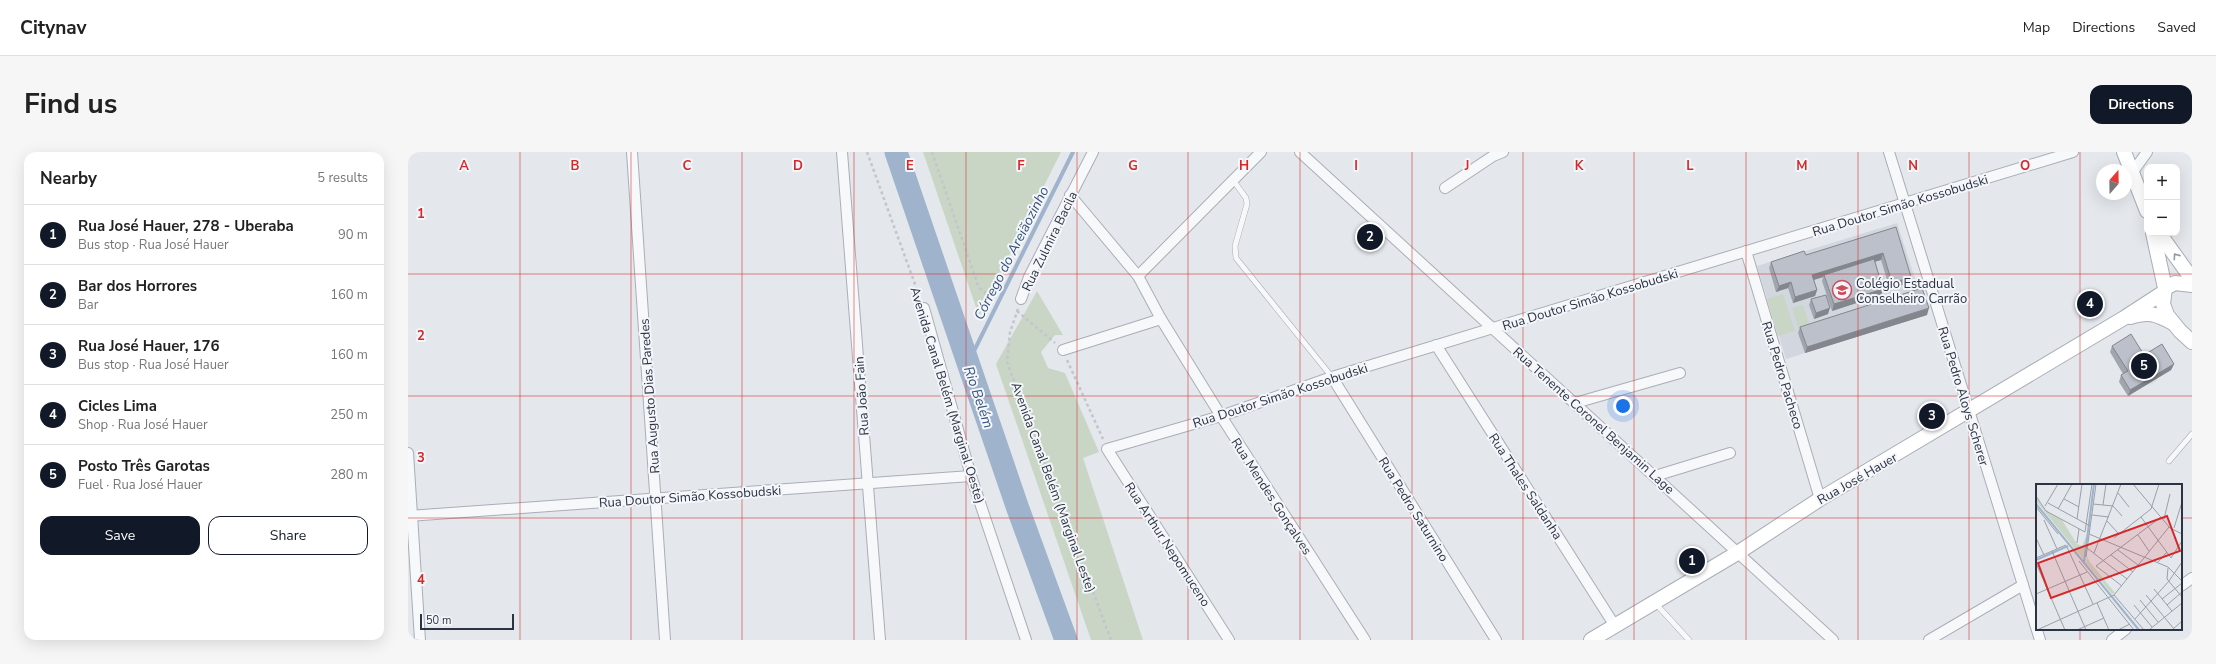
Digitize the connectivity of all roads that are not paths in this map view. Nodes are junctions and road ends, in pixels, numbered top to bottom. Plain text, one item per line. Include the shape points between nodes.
1 (632, 152) edge
2 (842, 152) edge
3 (1093, 152) edge
4 (1261, 152) edge
5 (1300, 152) edge
6 (1503, 152) edge
7 (1889, 152) edge
8 (2073, 152) edge
9 (2124, 152) edge
10 (2147, 152) edge
11 (2129, 164) edge
12 (2132, 173) joint
13 (1233, 180) junction
14 (1445, 188) dead end
15 (1070, 195) junction
16 (2144, 203) edge
17 (1904, 204) junction
18 (2154, 236) edge
19 (2162, 236) edge
20 (1746, 251) junction
21 (1138, 276) junction
22 (2192, 279) edge
23 (2192, 285) edge
24 (2164, 290) junction
25 (1021, 299) road end
26 (924, 308) road end
27 (2124, 318) junction
28 (1161, 319) junction
29 (2175, 324) junction
30 (1493, 328) junction
31 (2192, 342) edge
32 (1436, 346) junction
33 (1063, 350) road end
34 (1680, 373) dead end
35 (1332, 377) junction
36 (1575, 403) junction
37 (1969, 412) junction
38 (1221, 416) junction
39 (2192, 434) edge
40 (1107, 449) joint
41 (408, 453) edge
42 (1730, 453) dead end
43 (2169, 461) dead end
44 (972, 476) junction
45 (1655, 476) junction
46 (868, 483) junction
47 (656, 498) junction
48 (1820, 499) junction
49 (410, 516) edge
50 (1739, 552) junction
51 (2192, 578) edge
52 (2023, 585) junction
53 (2182, 585) edge
54 (1654, 602) junction
55 (1615, 626) junction
56 (2036, 627) edge
57 (2037, 630) edge
58 (2125, 630) edge
59 (420, 640) edge
60 (665, 640) edge
61 (880, 640) edge
62 (1026, 640) edge
63 (1229, 640) edge
64 (1365, 640) edge
65 (1496, 640) edge
66 (1591, 640) edge
67 (1689, 640) edge
68 (1833, 640) edge
69 (1929, 640) edge
70 (2040, 640) edge
71 (2112, 640) edge

1 - 47 street, Rua Augusto Dias Paredes
2 - 46 street, Rua João Fain
3 - 15 street, Rua Zulmira Bacila
4 - 13 street
5 - 30 street, Rua Tenente Coronel Benjamin Lage
6 - 14 street
7 - 17 street, Rua Pedro Aloys Scherer
8 - 17 street, Rua Doutor Simão Kossobudski
9 - 11 main road
10 - 12 street
12 - 16 main road
13 - 21 street
13 - 35 lane via 1248,204 1235,246 1236,258
15 - 21 street, Rua Mendes Gonçalves
15 - 25 street, Rua Zulmira Bacila via 1029,277
17 - 20 street, Rua Doutor Simão Kossobudski
17 - 37 street, Rua Pedro Aloys Scherer
18 - 24 main road
22 -> 19 main road
20 - 30 street, Rua Doutor Simão Kossobudski
20 - 48 street, Rua Pedro Pacheco
21 - 28 street, Rua Mendes Gonçalves
23 - 24 main road via 2176,283
24 - 27 main road, Rua José Hauer
24 - 29 main road via 2163,304 2167,315
26 - 44 street, Avenida Canal Belém (Marginal Oeste)
27 - 29 main road, Rua José Hauer via 2143,313 2158,315
27 - 37 main road, Rua José Hauer
28 - 33 street
28 - 38 street, Rua Mendes Gonçalves
29 - 31 main road
30 - 32 street, Rua Doutor Simão Kossobudski
30 - 36 street, Rua Tenente Coronel Benjamin Lage
32 - 35 street, Rua Doutor Simão Kossobudski
32 - 55 street, Rua Thales Saldanha
34 - 36 street
35 - 38 street, Rua Doutor Simão Kossobudski
35 - 65 street, Rua Pedro Saturnino
36 - 45 street, Rua Tenente Coronel Benjamin Lage
37 - 48 main road, Rua José Hauer
37 - 52 street, Rua Pedro Aloys Scherer
38 - 40 street, Rua Doutor Simão Kossobudski
38 - 64 street, Rua Mendes Gonçalves
39 - 43 lane
40 - 63 street, Rua Arthur Nepomuceno
41 - 49 street
42 - 45 street
44 - 46 street, Rua Doutor Simão Kossobudski
44 - 62 street, Avenida Canal Belém (Marginal Oeste)
45 - 50 street, Rua Tenente Coronel Benjamin Lage
46 - 47 street, Rua Doutor Simão Kossobudski
46 - 61 street, Rua João Fain
47 - 49 street, Rua Doutor Simão Kossobudski
47 - 60 street, Rua Augusto Dias Paredes
48 - 50 main road, Rua José Hauer
49 - 59 street
50 - 54 main road, Rua José Hauer
50 - 68 street, Rua Tenente Coronel Benjamin Lage
51 - 53 street
52 - 56 street, Rua Pedro Aloys Scherer
52 - 69 street
54 - 55 main road, Rua José Hauer
54 - 67 lane
55 - 66 main road, Rua José Hauer
57 - 70 street, Rua Pedro Aloys Scherer
58 - 71 street

